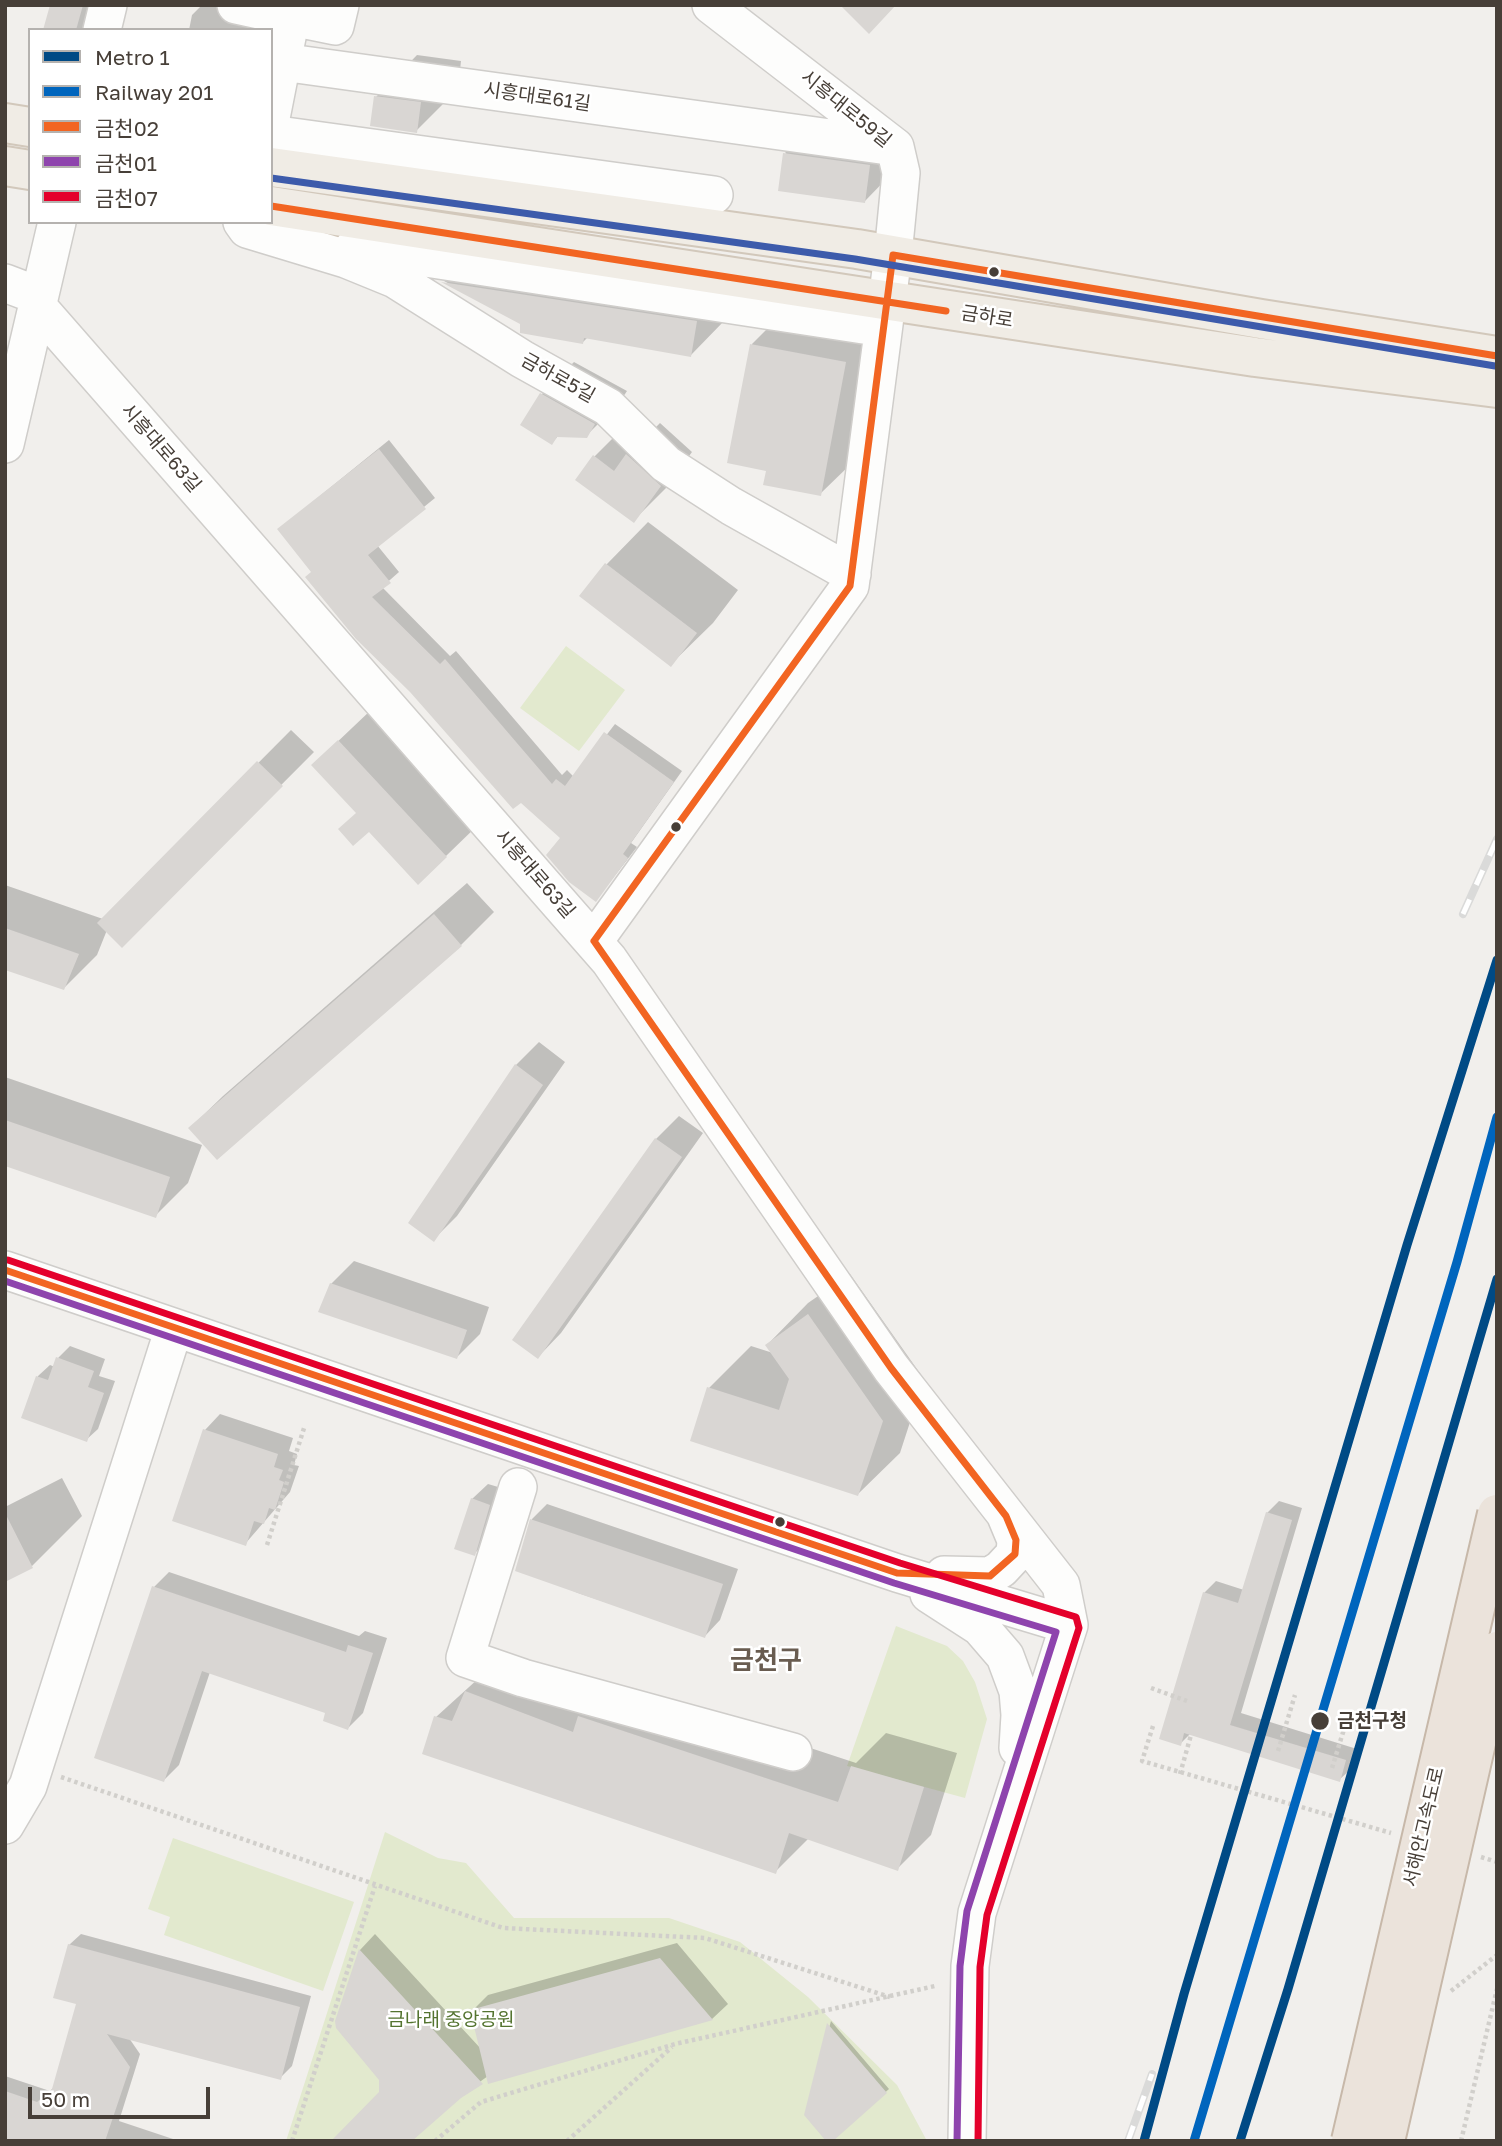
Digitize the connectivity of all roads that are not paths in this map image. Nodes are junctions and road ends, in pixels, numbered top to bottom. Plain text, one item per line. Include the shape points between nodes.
1 (108, 5) edge
2 (236, 5) edge
3 (340, 5) edge
4 (711, 5) edge
5 (291, 16) junction
6 (103, 28) edge
7 (282, 62) junction
8 (273, 108) edge
9 (5, 123) edge
10 (28, 127) edge
11 (273, 134) edge
12 (895, 147) junction
13 (5, 166) edge
14 (273, 167) edge
15 (28, 170) edge
16 (714, 195) dead end
17 (274, 221) edge
18 (57, 224) edge
19 (243, 224) edge
20 (264, 224) edge
21 (893, 255) junction
22 (5, 283) edge
23 (38, 301) junction
24 (884, 315) junction
25 (1497, 356) edge
26 (1497, 388) edge
27 (5, 444) edge
28 (852, 574) junction
29 (594, 941) junction
30 (5, 1270) edge
31 (174, 1328) junction
32 (518, 1487) dead end
33 (1497, 1514) edge
34 (1006, 1516) junction
35 (897, 1573) junction
36 (1069, 1625) junction
37 (1497, 1651) edge
38 (793, 1752) dead end
39 (1016, 1791) junction
40 (6, 1819) edge
41 (967, 2141) edge
42 (1351, 2141) edge
43 (1385, 2141) edge

1 - 6 street
2 - 5 street
3 - 5 street via 335,26
4 - 12 street, 시흥대로59길
5 - 7 street
7 - 8 street
7 - 12 street, 시흥대로61길
9 - 10 main road
11 - 16 street
12 - 21 street, 시흥대로59길 via 901,173
13 - 15 main road
14 - 21 main road
17 - 24 main road, 금하로
17 - 28 street, 금하로5길 via 395,279 608,407 666,464
18 - 23 street
19 - 20 street, 금하로5길 via 247,229
21 - 24 street, 시흥대로59길
21 - 25 main road
22 - 23 street
23 - 27 street
23 - 29 street, 시흥대로63길
24 - 26 main road, 금하로
24 - 28 street, 시흥대로59길
28 - 29 street, 시흥대로59길 via 850,586
29 - 34 street, 시흥대로63길 via 891,1368
30 - 31 street
31 - 35 street
31 - 40 street via 28,1786
32 - 38 street via 464,1658
33 - 42 highway, 서해안고속도로, bridge
34 - 35 street via 1016,1534 1015,1554 990,1576
34 - 36 street, 시흥대로63길 via 1061,1585
35 - 36 street
35 - 39 street via 980,1627 1005,1656 1014,1674 1020,1716
36 - 39 street
37 - 43 highway, 서해안고속도로, bridge
39 - 41 street via 975,1924

